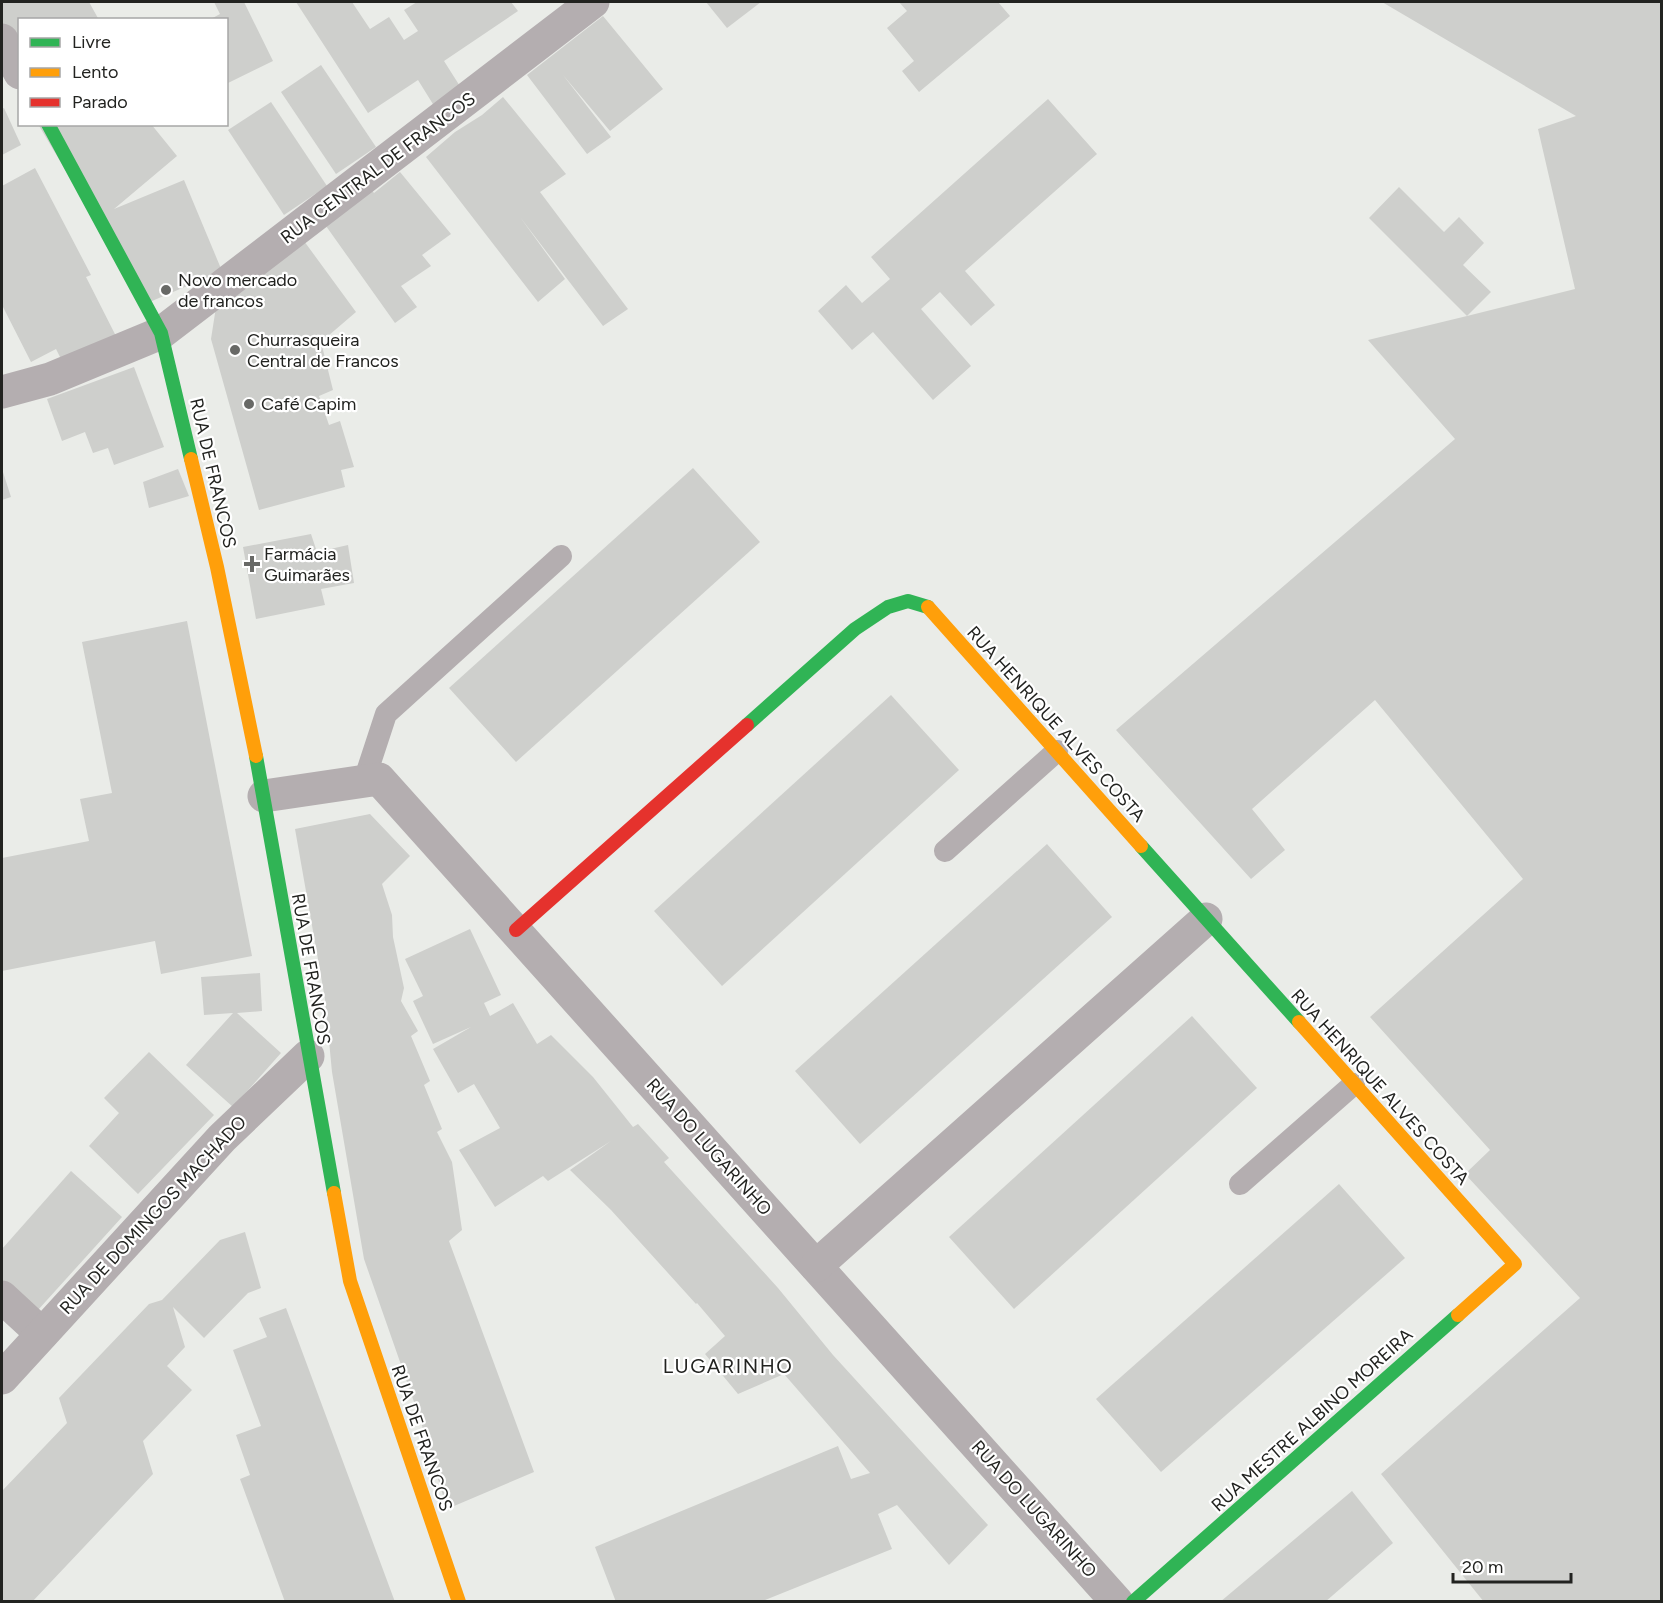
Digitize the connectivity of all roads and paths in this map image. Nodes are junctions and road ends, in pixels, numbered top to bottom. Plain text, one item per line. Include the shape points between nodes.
1 (593, 2) edge
2 (2, 40) edge
3 (18, 69) edge
4 (49, 126) edge
5 (162, 333) junction
6 (2, 392) edge
7 (561, 556) dead end
8 (1057, 751) junction
9 (364, 781) junction
10 (264, 796) junction
11 (945, 852) dead end
12 (1206, 919) junction
13 (516, 930) junction
14 (308, 1056) junction
15 (1354, 1084) junction
16 (1240, 1185) dead end
17 (1515, 1264) joint
18 (816, 1266) junction
19 (2, 1297) edge
20 (42, 1334) junction
21 (2, 1378) edge
22 (459, 1602) edge
23 (1117, 1602) edge
24 (1133, 1602) edge

1 - 5 street, RUA CENTRAL DE FRANCOS
2 - 3 street
4 - 5 street, RUA DE FRANCOS
5 - 6 street, RUA CENTRAL DE FRANCOS via 51,379
5 - 10 street, RUA DE FRANCOS via 217,567
7 - 9 lane via 386,714
8 - 11 lane
8 - 12 street, RUA HENRIQUE ALVES COSTA
8 - 13 street, RUA HENRIQUE ALVES COSTA via 927,606 908,601 888,607 855,629
9 - 10 street, RUA DO LUGARINHO
9 - 13 street, RUA DO LUGARINHO via 379,779
10 - 14 street, RUA DE FRANCOS
12 - 15 street, RUA HENRIQUE ALVES COSTA
12 - 18 street
13 - 18 street, RUA DO LUGARINHO
14 - 20 street, RUA DE DOMINGOS MACHADO via 222,1138
14 - 22 street, RUA DE FRANCOS via 350,1281
15 - 16 lane
15 - 17 street, RUA HENRIQUE ALVES COSTA
17 - 24 street, RUA MESTRE ALBINO MOREIRA
18 - 23 street, RUA DO LUGARINHO
19 - 20 street
20 - 21 street, RUA DE DOMINGOS MACHADO

